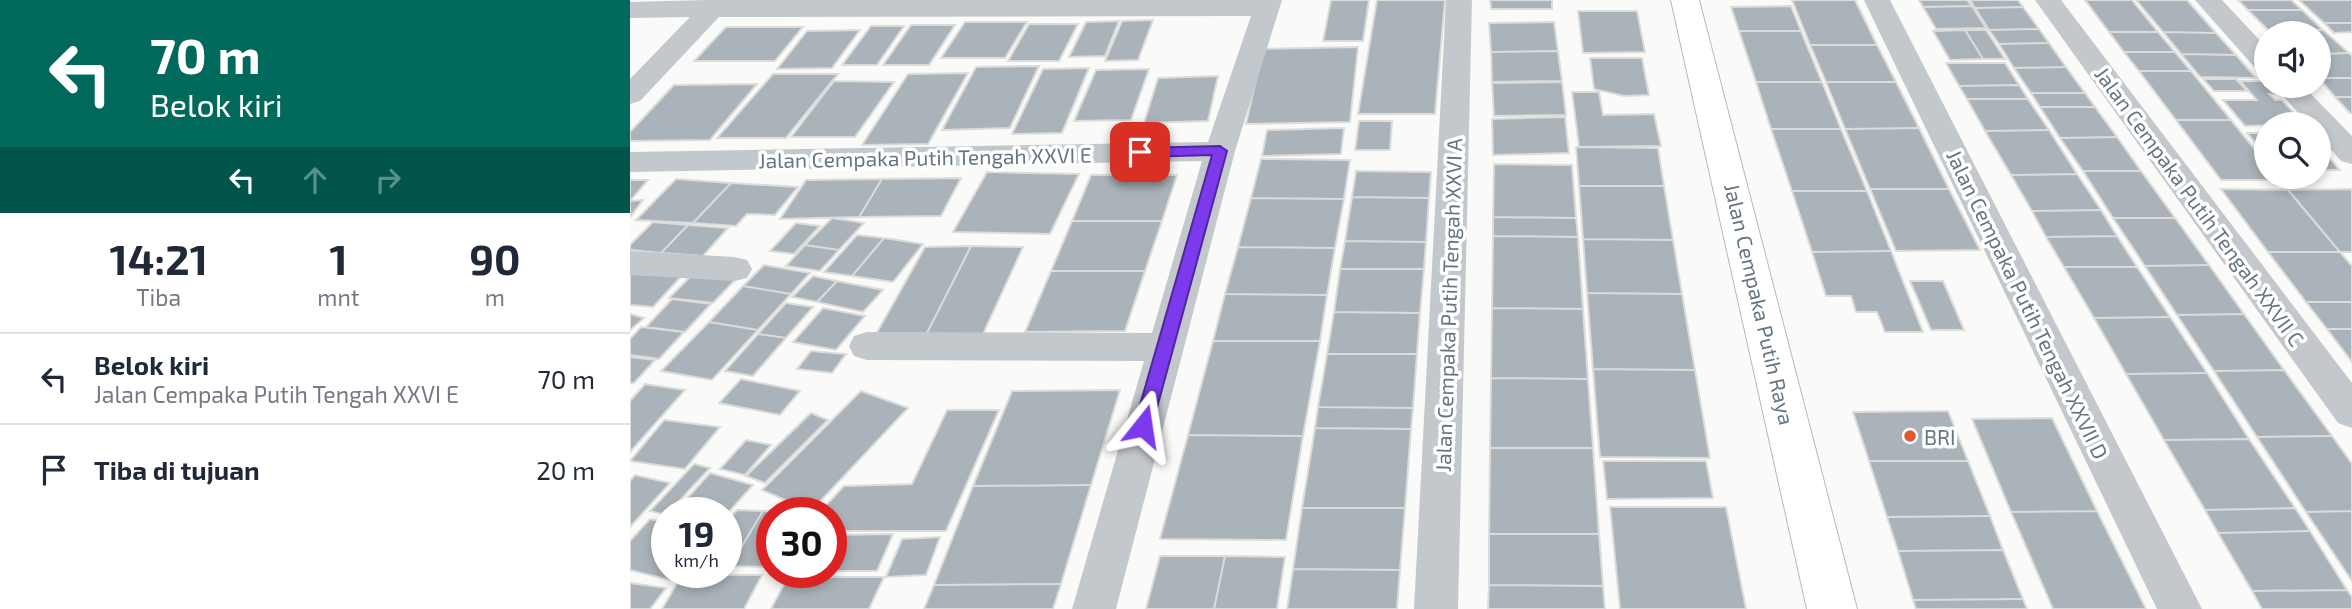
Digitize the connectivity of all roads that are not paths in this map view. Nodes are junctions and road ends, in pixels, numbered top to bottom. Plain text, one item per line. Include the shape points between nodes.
1 (1460, 0) edge
2 (1685, 0) edge
3 (1877, 0) edge
4 (2048, 0) edge
5 (2207, 0) edge
6 (1268, 4) edge
7 (716, 5) edge
8 (630, 10) edge
9 (2254, 50) edge
10 (630, 95) edge
11 (2299, 98) edge
12 (1220, 151) junction
13 (2352, 154) edge
14 (630, 162) edge
15 (630, 263) edge
16 (735, 269) dead end
17 (867, 346) dead end
18 (1165, 347) junction
19 (2352, 412) edge
20 (1094, 609) edge
21 (1436, 609) edge
22 (1832, 609) edge
23 (2180, 609) edge

1 - 21 street, Jalan Cempaka Putih Tengah XXVI A
2 - 22 street, Jalan Cempaka Putih Raya
3 - 23 street, Jalan Cempaka Putih Tengah XXVII D
4 - 19 street, Jalan Cempaka Putih Tengah XXVII C
5 - 9 street
6 - 7 street
6 - 12 street
7 - 8 street
7 - 10 street
11 - 13 street
12 - 14 street, Jalan Cempaka Putih Tengah XXVI E
12 - 18 street
15 - 16 street
17 - 18 street
18 - 20 street

